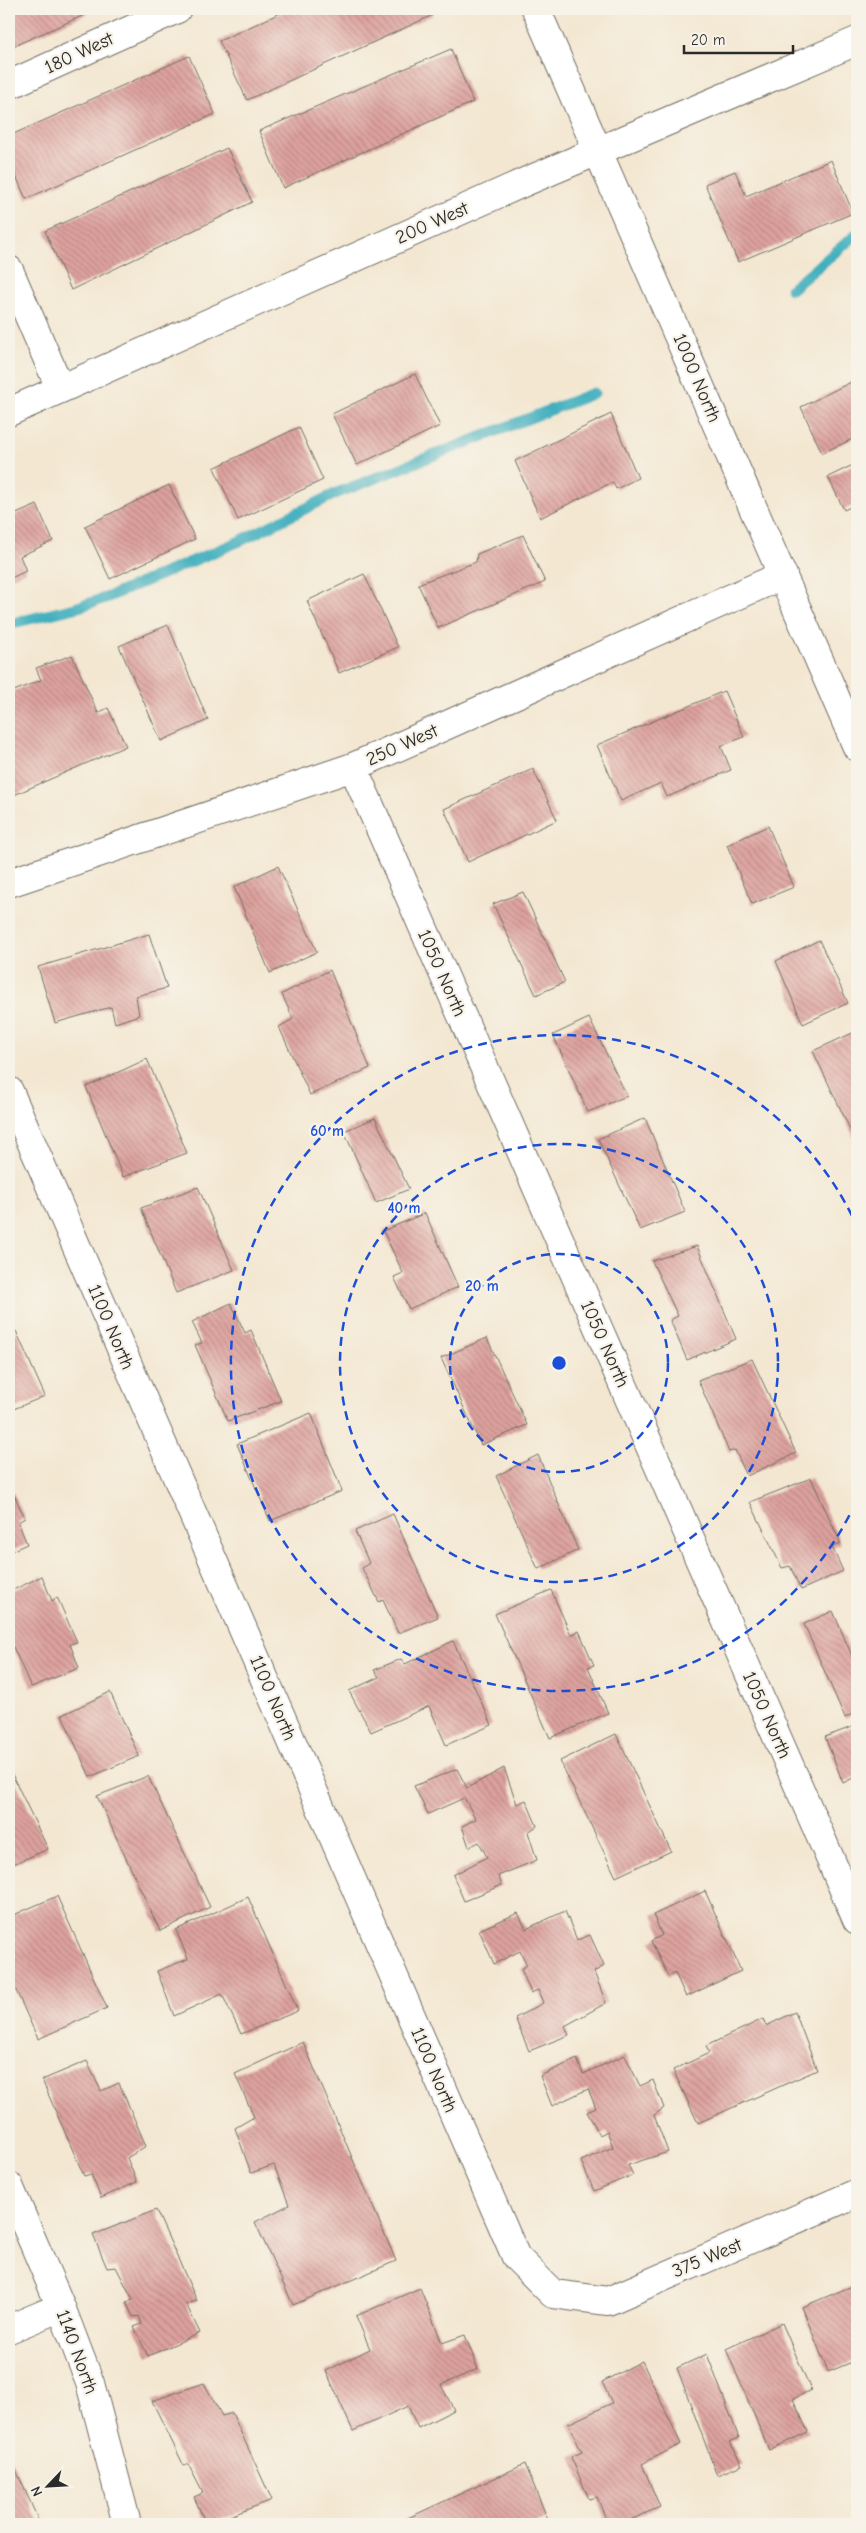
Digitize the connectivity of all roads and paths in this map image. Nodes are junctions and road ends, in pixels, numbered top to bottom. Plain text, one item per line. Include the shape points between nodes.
1 (177, 9) edge
2 (536, 9) edge
3 (857, 41) edge
4 (9, 85) edge
5 (599, 152) junction
6 (9, 270) edge
7 (60, 388) junction
8 (9, 412) edge
9 (783, 575) junction
10 (857, 747) edge
11 (352, 767) junction
12 (9, 883) edge
13 (9, 1091) edge
14 (857, 1920) edge
15 (9, 2186) edge
16 (857, 2193) edge
17 (553, 2294) joint
18 (61, 2306) junction
19 (9, 2329) edge
20 (128, 2524) edge

1 - 4 street, 180 West
2 - 5 street, 1000 North
3 - 5 street, 200 West
5 - 7 street, 200 West
5 - 9 street, 1000 North
6 - 7 street
7 - 8 street, 200 West
9 - 10 street, 1000 North
9 - 11 street, 250 West
11 - 12 street, 250 West
11 - 14 street, 1050 North
13 - 17 street, 1100 North via 516,2257
15 - 18 street, 1140 North
16 - 17 street, 375 West via 608,2301
18 - 19 street
18 - 20 street, 1140 North via 90,2383

